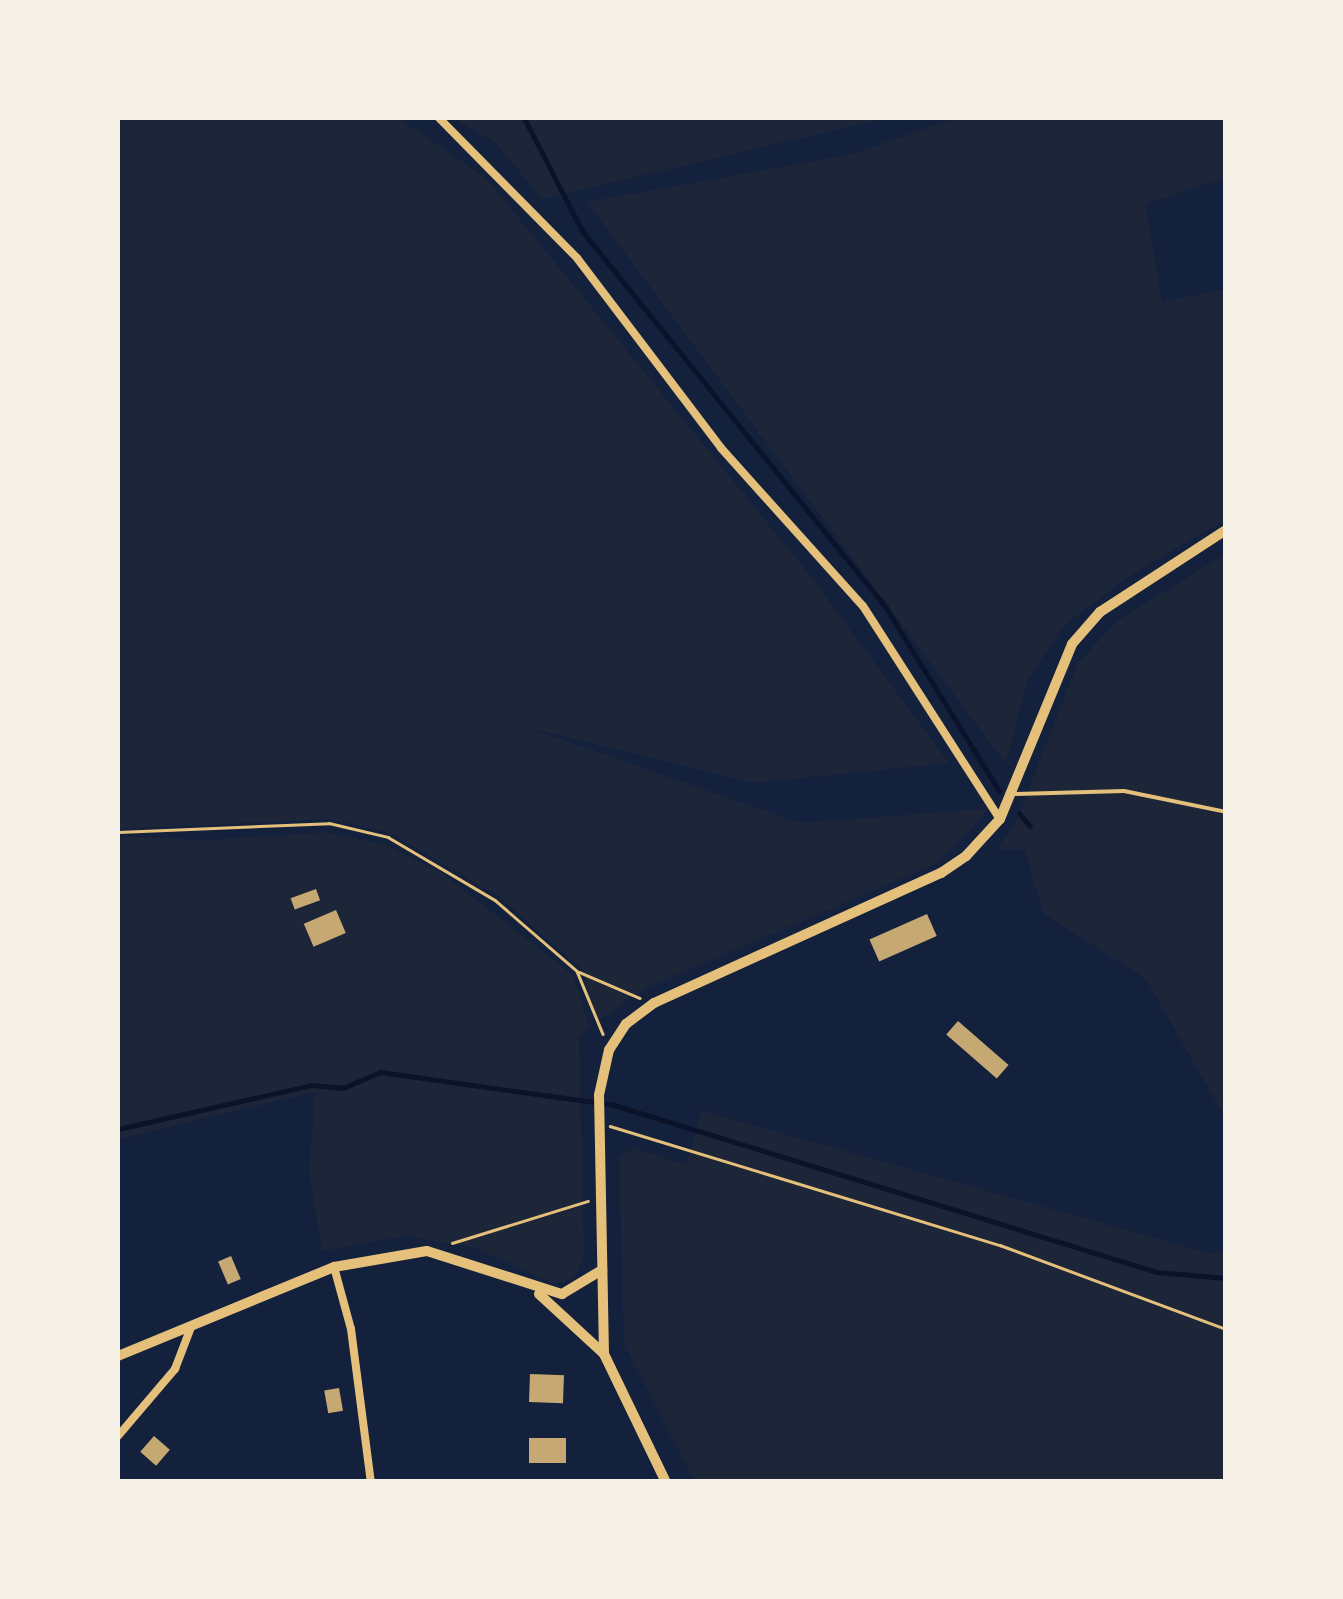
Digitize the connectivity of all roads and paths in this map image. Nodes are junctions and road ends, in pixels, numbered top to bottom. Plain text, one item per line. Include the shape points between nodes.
1 (439, 118) edge
2 (1226, 530) edge
3 (1013, 794) junction
4 (1226, 812) edge
5 (1000, 820) junction
6 (118, 832) edge
7 (577, 971) junction
8 (654, 1003) junction
9 (609, 1050) junction
10 (599, 1117) junction
11 (600, 1198) junction
12 (427, 1251) junction
13 (334, 1267) junction
14 (602, 1270) junction
15 (530, 1287) junction
16 (191, 1327) junction
17 (1226, 1330) edge
18 (604, 1354) junction
19 (118, 1356) edge
20 (118, 1436) edge
21 (371, 1482) edge
22 (666, 1482) edge

1 - 5 street via 576,258 721,448 863,606
2 - 3 street via 1100,612 1072,644
3 - 4 lane via 1124,791
3 - 5 street
5 - 8 street via 941,873
6 - 7 path via 329,823 388,837 495,900
7 - 8 path
7 - 9 path
8 - 9 street via 626,1024
9 - 10 street
10 - 11 street
10 - 17 path via 1000,1245
11 - 12 path
11 - 14 street
12 - 13 street
12 - 15 street
13 - 16 street
13 - 21 street via 351,1329
14 - 15 street via 562,1294
14 - 18 street
15 - 18 street
16 - 19 street
16 - 20 street via 175,1369
18 - 22 street

